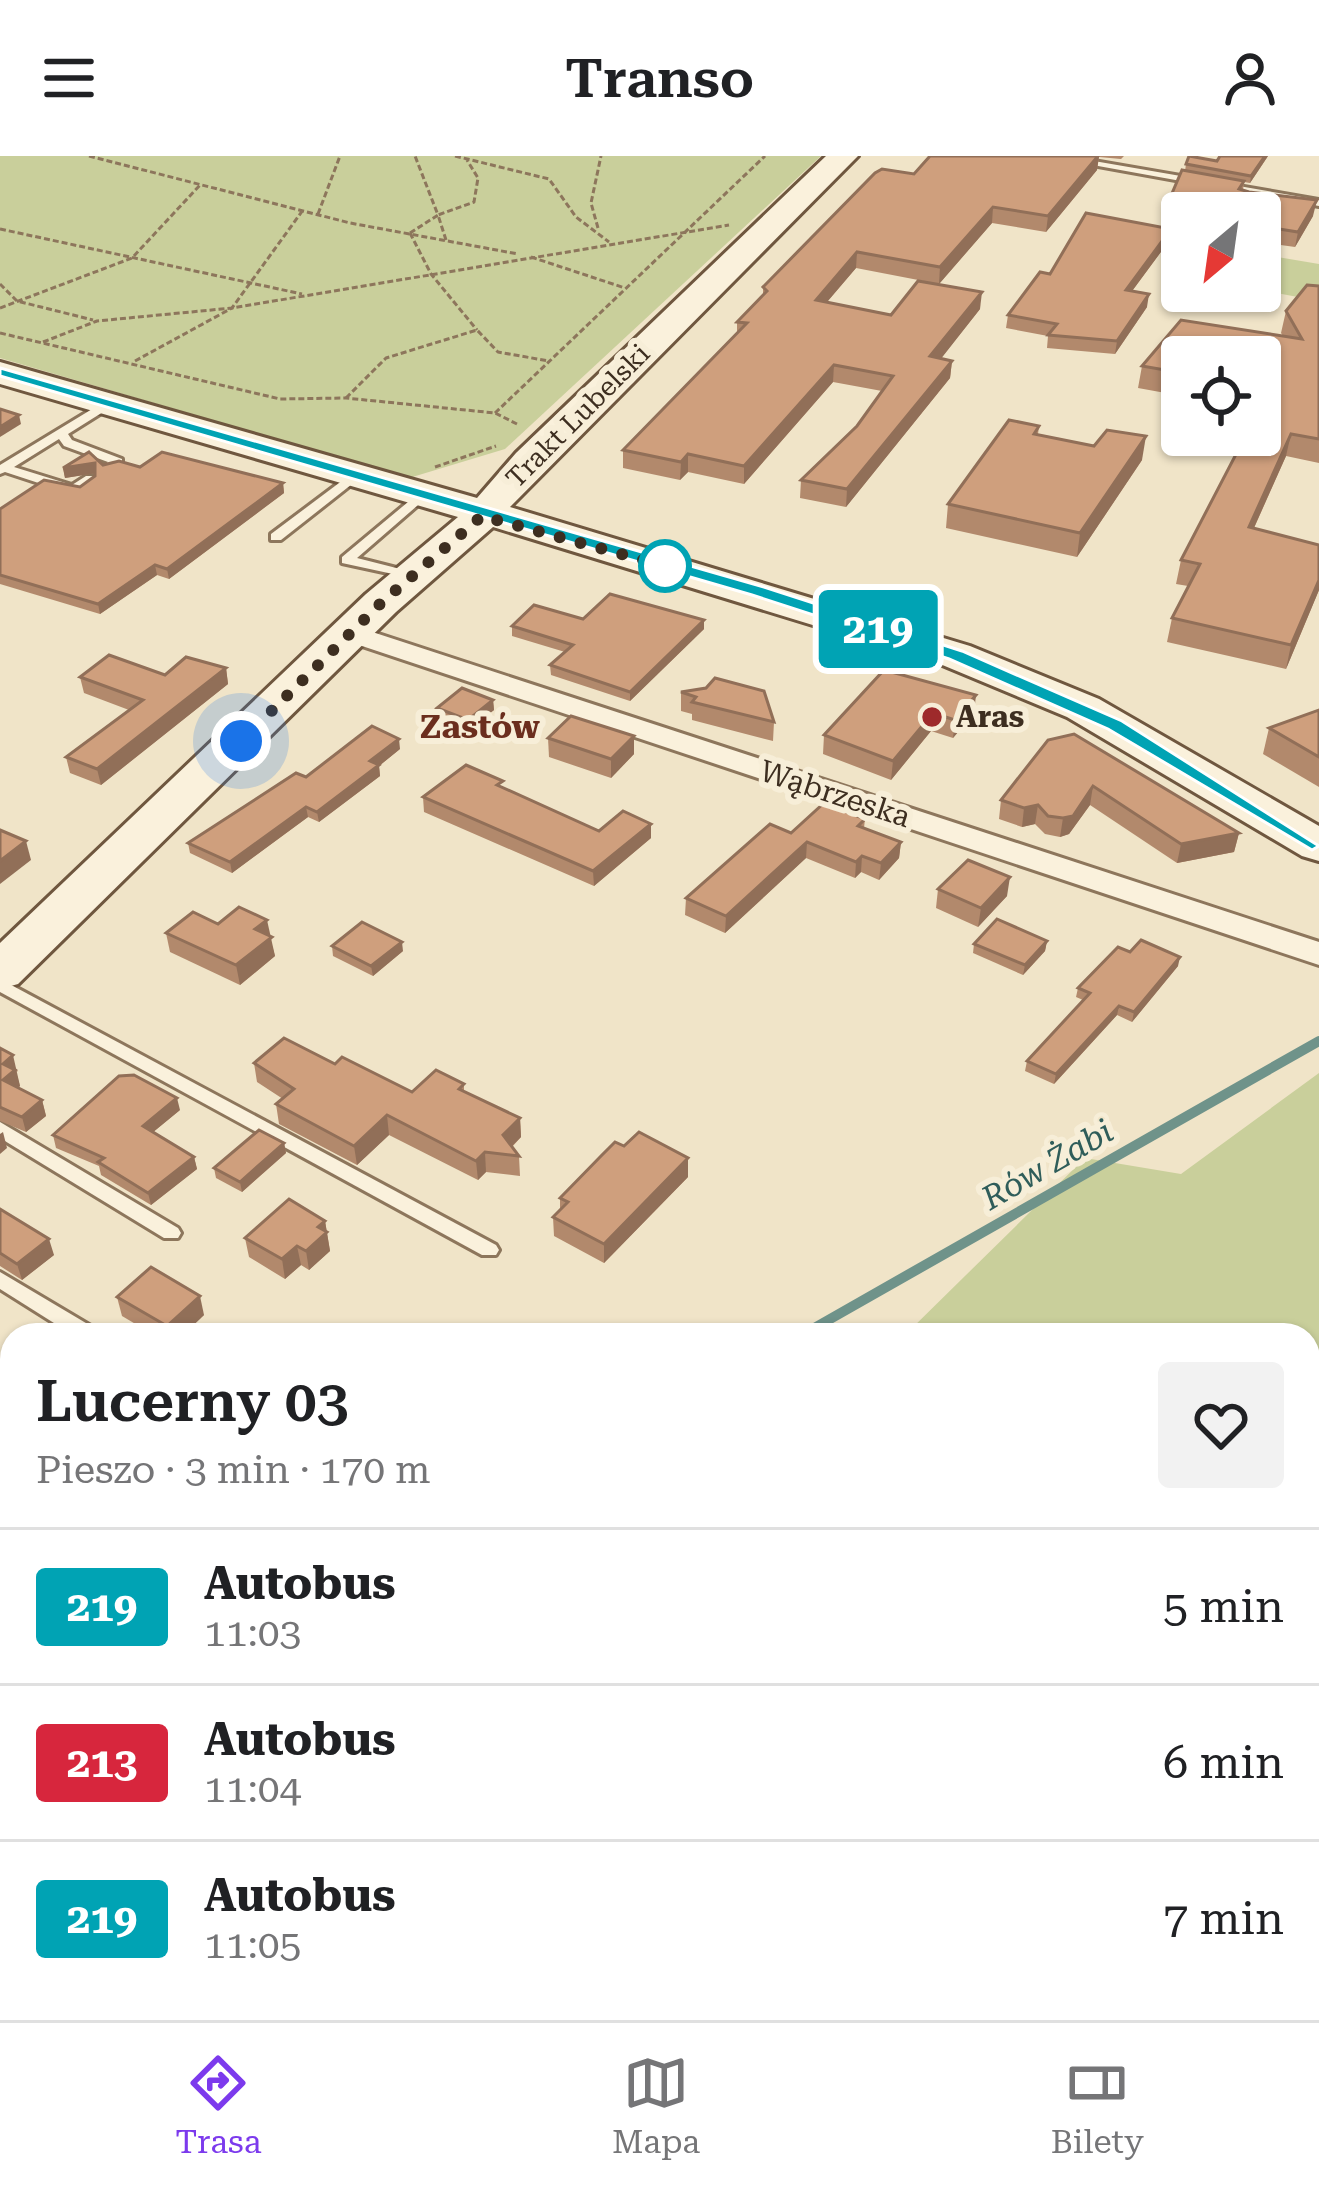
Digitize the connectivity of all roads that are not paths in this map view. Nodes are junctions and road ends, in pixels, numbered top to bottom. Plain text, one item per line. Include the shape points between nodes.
1 (843, 156) edge
2 (1048, 156) edge
3 (1319, 203) edge
4 (0, 373) edge
5 (107, 404) junction
6 (61, 433) junction
7 (92, 459) edge
8 (2, 469) edge
9 (73, 474) edge
10 (56, 476) junction
11 (355, 477) junction
12 (90, 479) edge
13 (419, 484) junction
14 (482, 516) junction
15 (276, 537) dead end
16 (410, 577) junction
17 (351, 633) junction
18 (1317, 841) edge
19 (1319, 954) edge
20 (0, 972) edge
21 (0, 985) edge
22 (0, 1129) edge
23 (171, 1233) dead end
24 (489, 1250) dead end
25 (0, 1279) edge
26 (70, 1323) edge

1 - 14 street, Trakt Lubelski via 529,460
2 - 3 lane
4 - 5 street
5 - 6 lane
5 - 11 street
6 - 7 lane
6 - 8 lane
8 - 10 lane
9 - 10 lane
10 - 12 lane via 74,490
11 - 13 street
11 - 15 lane
13 - 14 street
13 - 16 lane via 347,560
14 - 16 street, Trakt Lubelski
14 - 18 street via 766,593 997,670 1147,742
16 - 17 street, Trakt Lubelski
17 - 19 street, Wąbrzeska
17 - 20 street, Trakt Lubelski
21 - 24 lane
22 - 23 lane
25 - 26 lane

